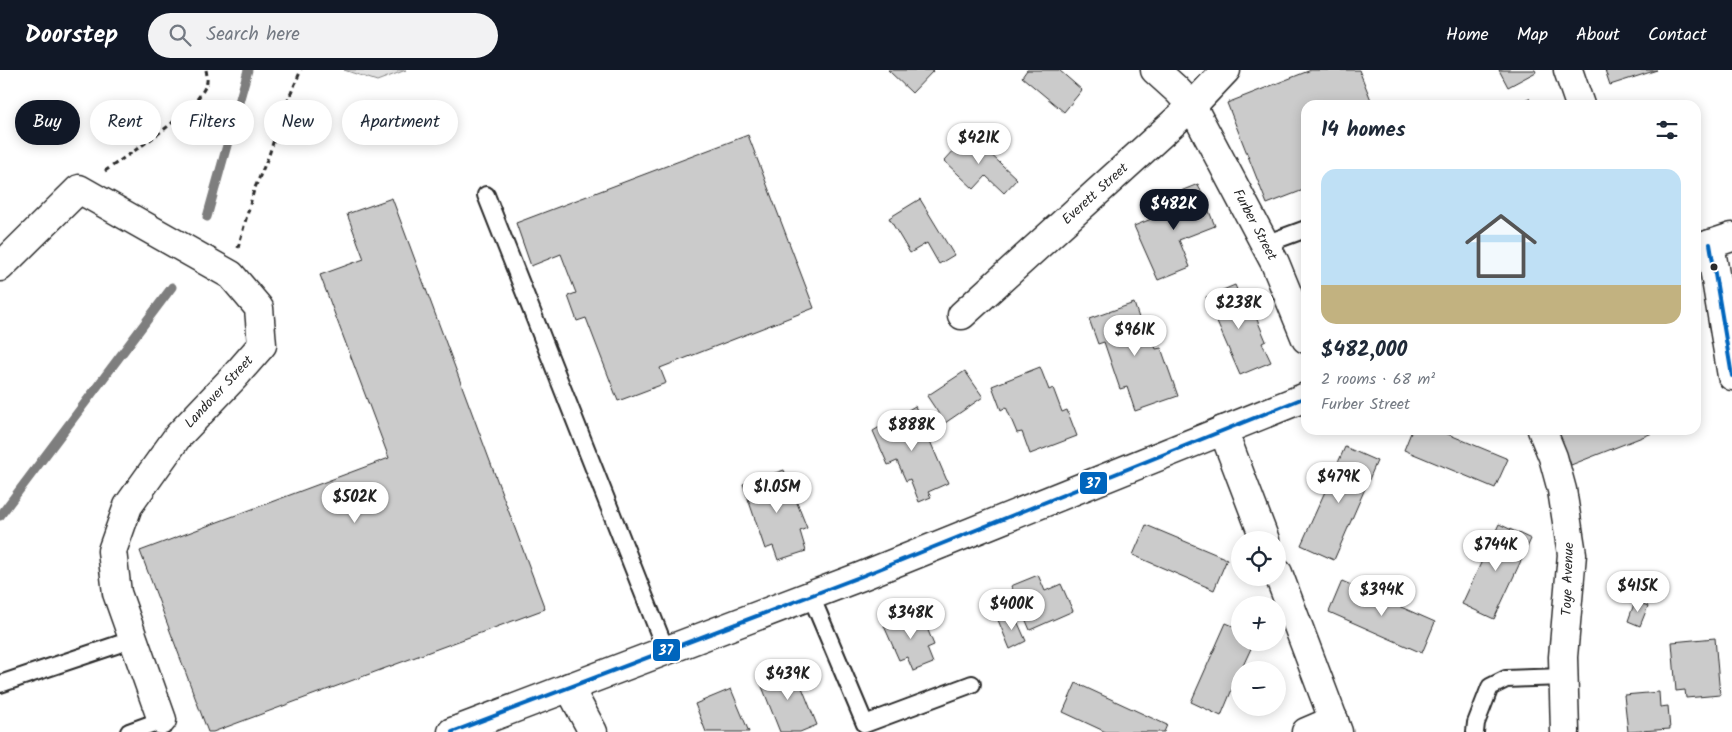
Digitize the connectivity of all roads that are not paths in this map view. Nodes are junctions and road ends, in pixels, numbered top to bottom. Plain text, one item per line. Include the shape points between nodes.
1 (1155, 70) edge
2 (1226, 70) edge
3 (1568, 70) edge
4 (1578, 100) edge
5 (1192, 106) junction
6 (486, 195) dead end
7 (1301, 231) edge
8 (1713, 243) edge
9 (1265, 244) junction
10 (0, 267) edge
11 (1301, 309) edge
12 (962, 315) dead end
13 (1732, 376) edge
14 (1301, 399) edge
15 (1223, 430) junction
16 (1544, 435) edge
17 (1262, 531) edge
18 (1283, 586) edge
19 (811, 596) junction
20 (134, 639) junction
21 (666, 651) junction
22 (1564, 677) junction
23 (0, 684) edge
24 (972, 684) dead end
25 (569, 687) junction
26 (162, 720) joint
27 (1336, 726) edge
28 (129, 732) edge
29 (452, 732) edge
30 (593, 732) edge
31 (1306, 732) edge
32 (1475, 732) edge
33 (1565, 732) edge

1 - 5 street, Furber Street
2 - 5 street, Everett Street
3 - 4 street
5 - 9 street, Furber Street
5 - 12 street, Everett Street
6 - 21 lane
7 - 9 lane
8 - 13 street
9 - 11 street, Furber Street
10 - 20 street, Landover Street via 79,189 231,275 258,308 262,345 178,436 128,506 112,551 117,593
14 - 15 street
15 - 17 street
15 - 19 street
16 - 22 street, Toye Avenue via 1562,490 1572,554
18 - 27 street
19 - 21 street
19 - 24 lane via 865,724
20 - 23 lane
20 - 26 street, Landover Street
21 - 25 street
22 - 32 lane via 1506,679 1490,687
22 - 33 street, Toye Avenue
25 - 29 street
25 - 30 street
26 - 28 lane
27 - 31 street

